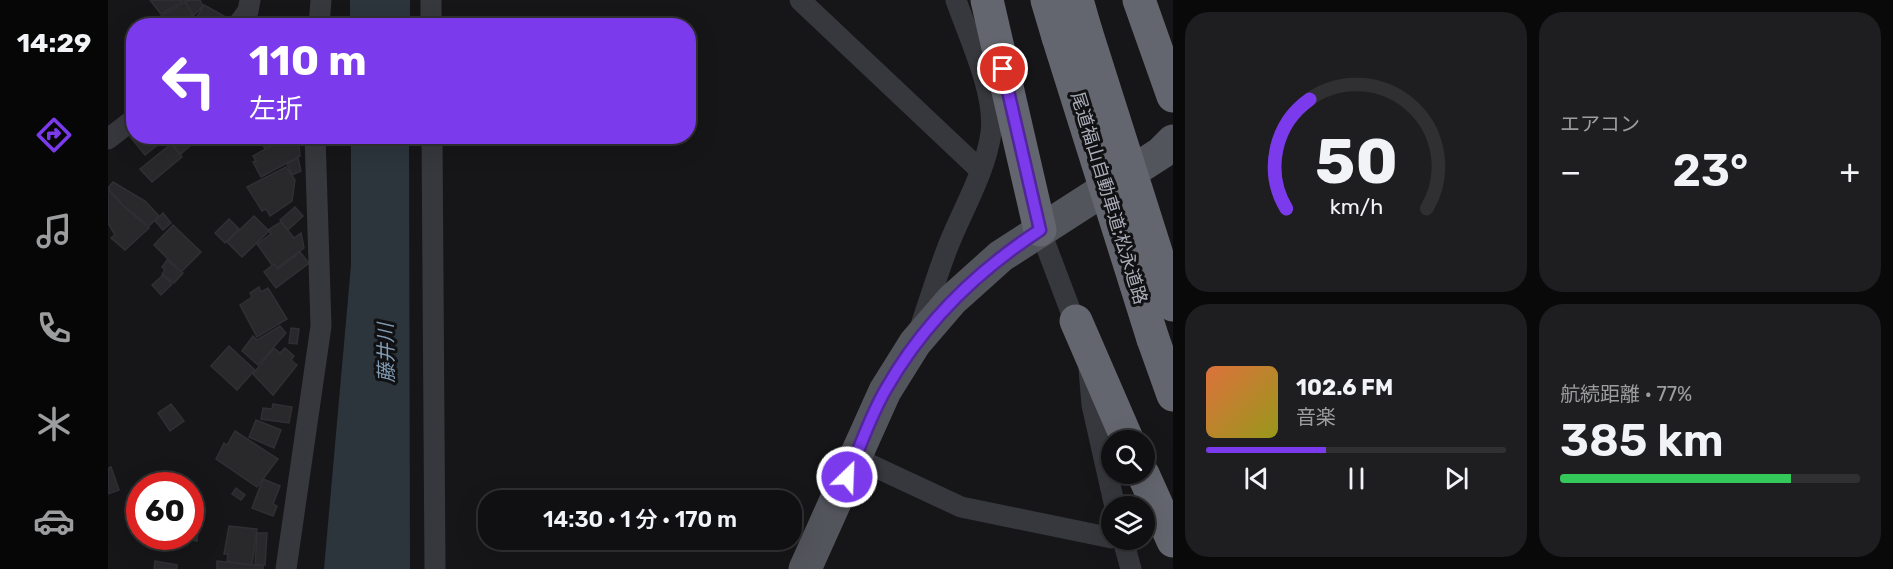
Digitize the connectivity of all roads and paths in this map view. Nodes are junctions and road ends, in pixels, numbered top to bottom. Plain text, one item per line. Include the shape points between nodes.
1 (250, 0) edge
2 (321, 0) edge
3 (431, 0) edge
4 (800, 0) edge
5 (956, 0) edge
6 (987, 0) edge
7 (1047, 0) edge
8 (1139, 0) edge
9 (243, 18) edge
10 (320, 18) edge
11 (431, 18) edge
12 (1074, 22) edge
13 (1173, 96) edge
14 (126, 125) edge
15 (108, 139) edge
16 (1173, 141) edge
17 (315, 144) edge
18 (432, 144) edge
19 (980, 170) junction
20 (1040, 230) junction
21 (1173, 305) edge
22 (1076, 321) junction
23 (915, 343) junction
24 (1173, 394) edge
25 (1123, 430) edge
26 (856, 458) junction
27 (1147, 484) edge
28 (1113, 496) edge
29 (1101, 536) edge
30 (1173, 541) edge
31 (1126, 550) edge
32 (286, 569) edge
33 (435, 569) edge
34 (805, 569) edge
35 (1131, 569) edge

1 - 9 street
2 - 10 street
3 - 11 street
4 - 19 street
5 - 19 street via 989,105 991,132
6 - 20 highway
7 - 12 highway, 尾道福山自動車道;松永道路
8 - 13 highway
12 - 21 highway, 尾道福山自動車道;松永道路, bridge
12 - 24 highway, 尾道福山自動車道;松永道路, bridge via 1153,339
14 - 15 street
16 - 20 main road via 1161,153
17 - 32 street via 321,327
18 - 33 street
19 - 23 street via 947,249
20 - 22 street
20 - 23 main road via 1001,256 952,300
22 - 25 highway
22 - 28 street
23 - 26 main road via 885,391
26 - 29 street via 961,507
26 - 34 main road
27 - 30 highway
31 - 35 street

